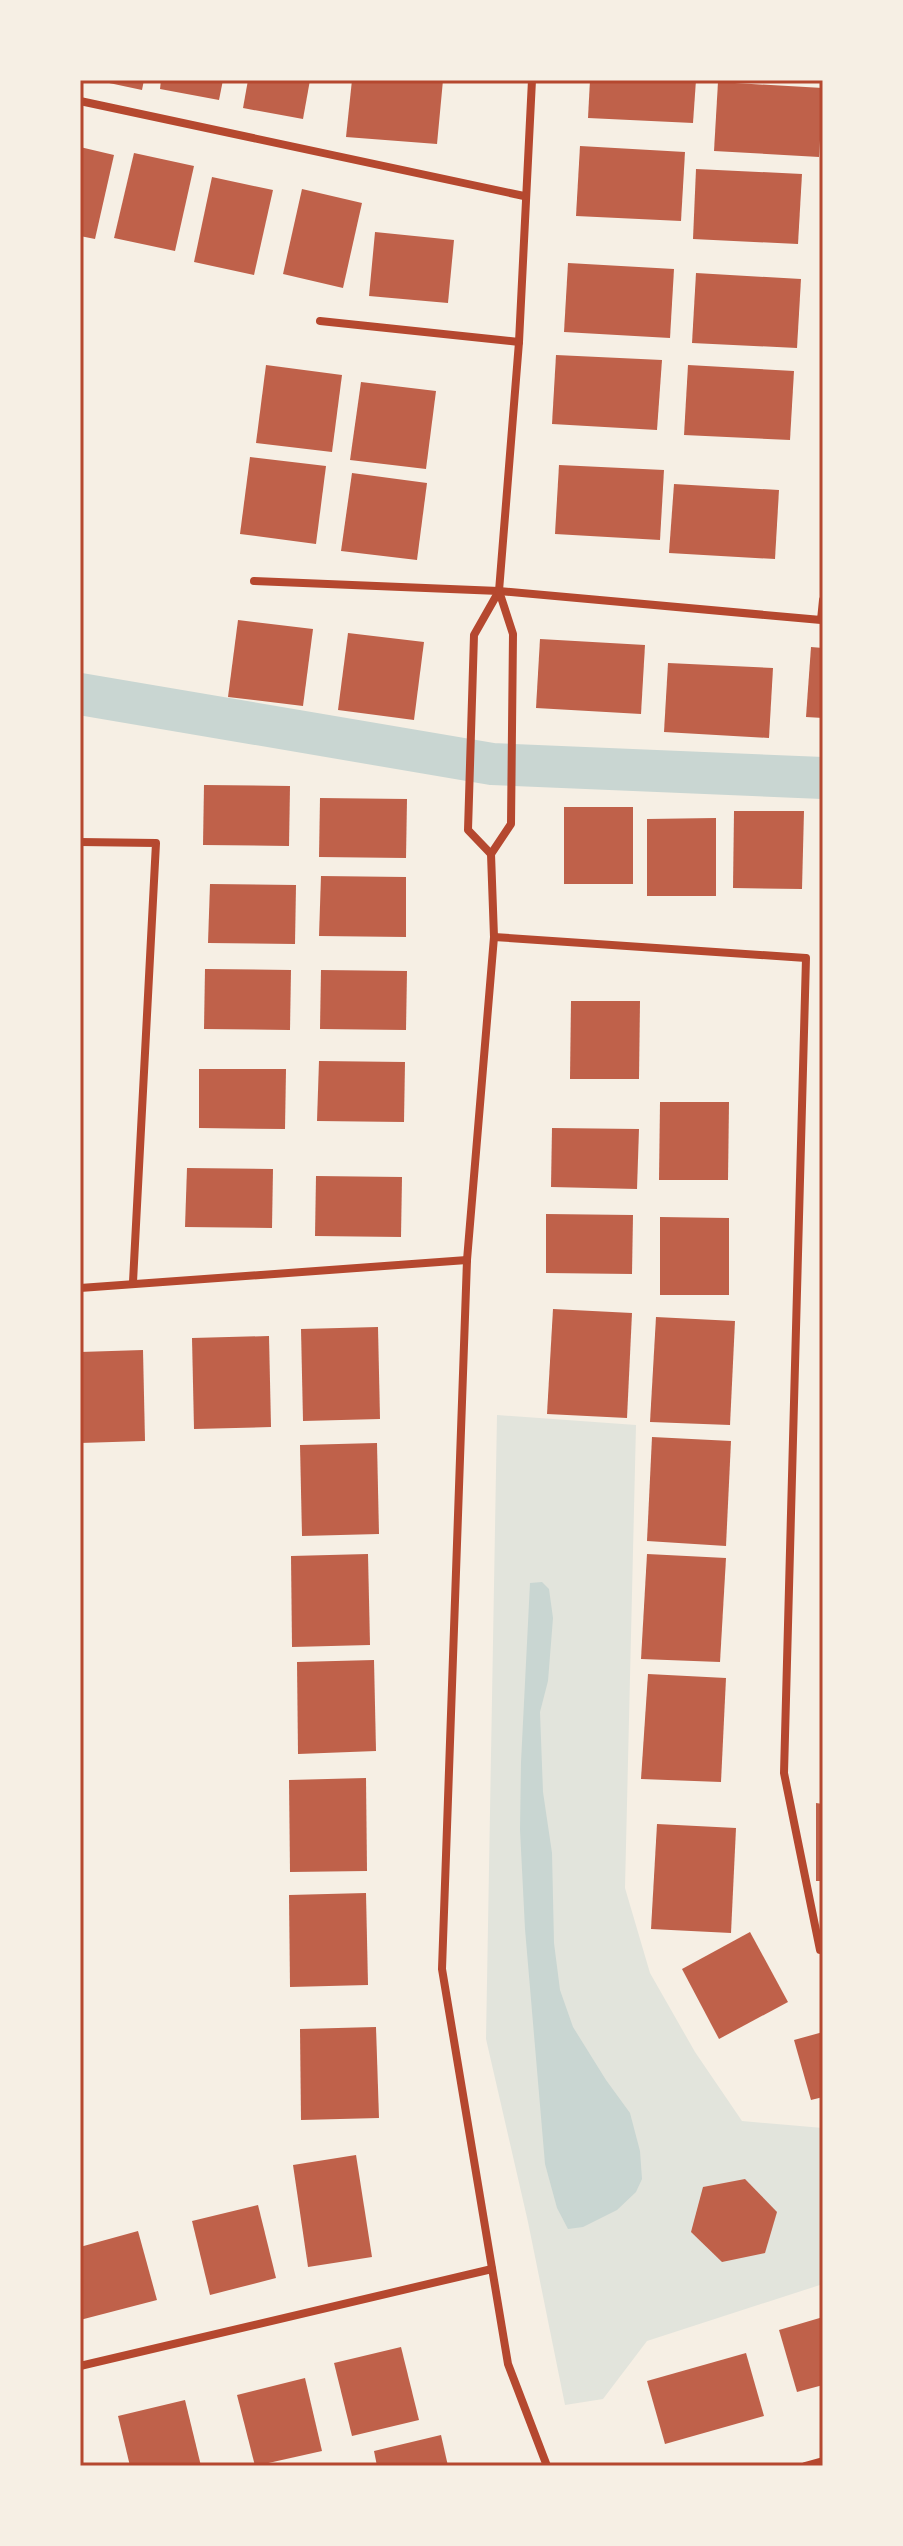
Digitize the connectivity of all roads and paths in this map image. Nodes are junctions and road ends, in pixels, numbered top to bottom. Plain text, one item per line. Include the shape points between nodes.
1 (532, 80) edge
2 (80, 101) edge
3 (524, 196) junction
4 (320, 321) dead end
5 (519, 342) junction
6 (254, 581) dead end
7 (499, 591) junction
8 (823, 600) edge
9 (80, 842) edge
10 (491, 854) junction
11 (494, 937) junction
12 (467, 1260) junction
13 (133, 1282) junction
14 (80, 1288) edge
15 (823, 1950) edge
16 (492, 2269) junction
17 (80, 2366) edge
18 (823, 2461) edge
19 (547, 2466) edge
20 (805, 2466) edge

1 - 3 street
2 - 3 street
3 - 5 street
4 - 5 street
5 - 7 street
6 - 7 street
7 - 8 street via 821,620
7 - 10 street via 513,634 511,824
7 - 10 street via 474,635 468,830
9 - 13 street via 156,843
10 - 11 street
11 - 12 street
11 - 15 street via 806,958 784,1773
12 - 13 street
12 - 16 street via 442,1969
13 - 14 street
16 - 17 street
16 - 19 street via 508,2364
18 - 20 street

